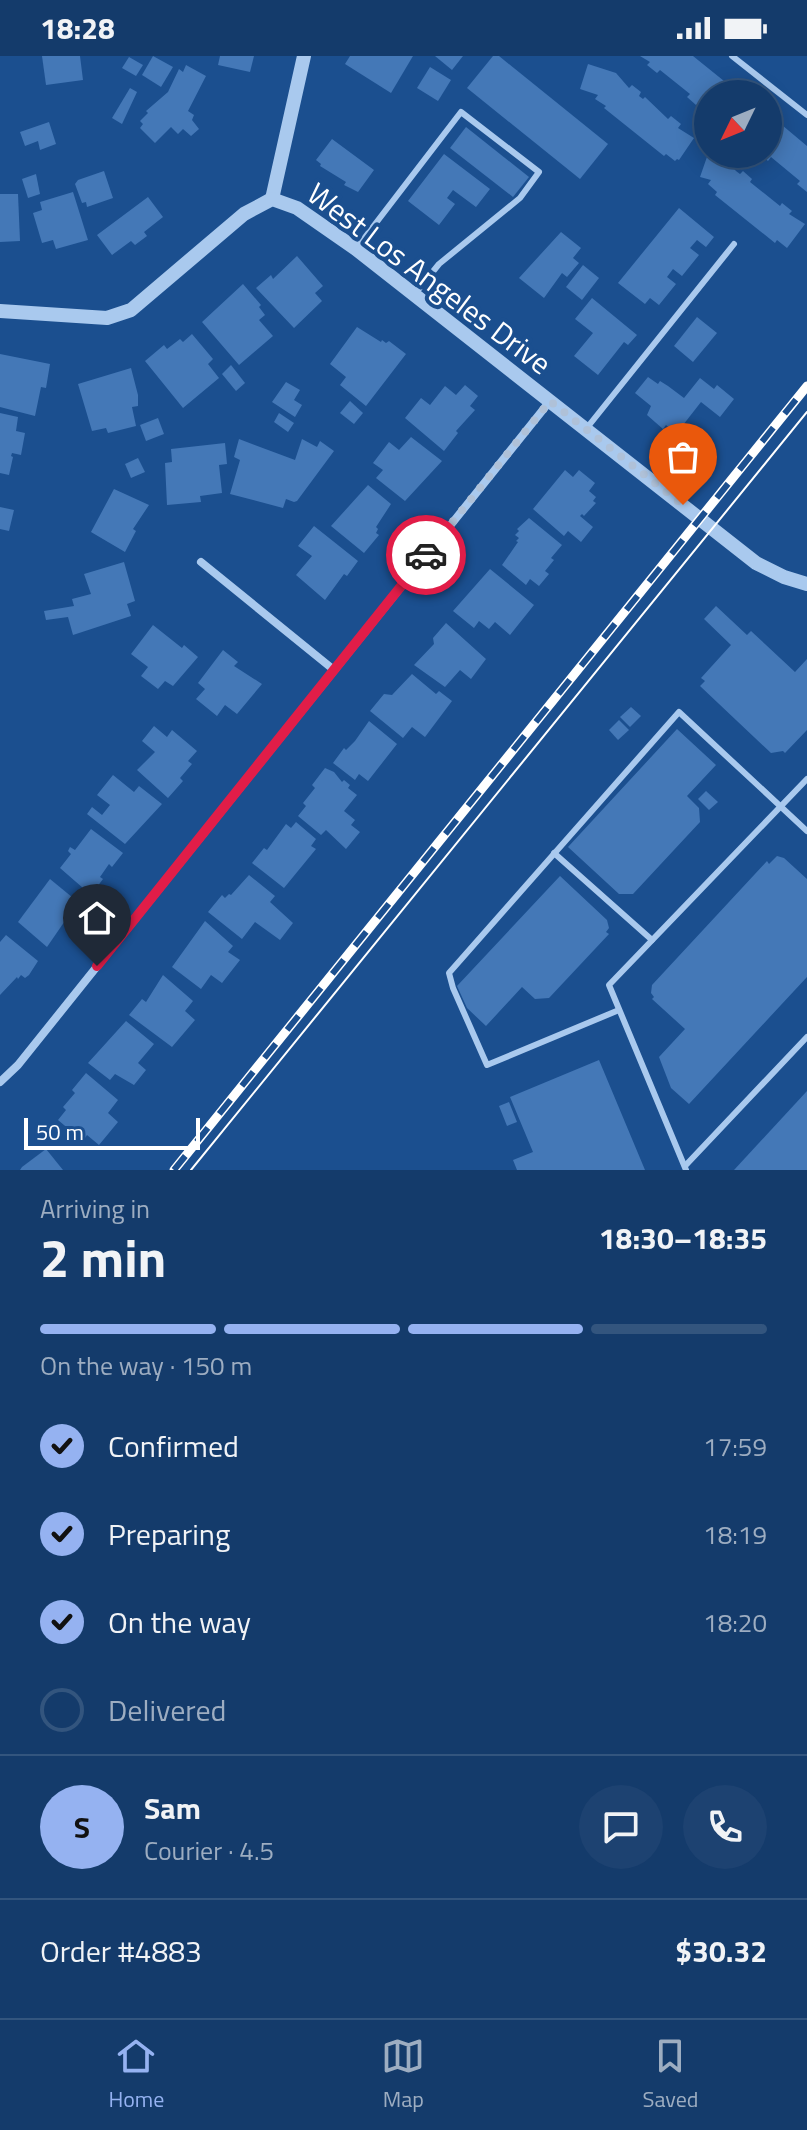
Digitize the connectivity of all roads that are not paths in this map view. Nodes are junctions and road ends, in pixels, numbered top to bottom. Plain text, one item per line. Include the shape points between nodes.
1 (304, 56) edge
2 (732, 56) edge
3 (807, 115) edge
4 (272, 199) junction
5 (734, 244) dead end
6 (356, 249) junction
7 (414, 295) junction
8 (0, 311) edge
9 (550, 401) junction
10 (586, 429) junction
11 (201, 562) dead end
12 (807, 584) edge
13 (334, 670) junction
14 (807, 779) edge
15 (781, 806) junction
16 (807, 831) edge
17 (554, 853) junction
18 (652, 940) junction
19 (619, 1010) junction
20 (807, 1037) edge
21 (0, 1082) edge
22 (686, 1168) edge

1 - 4 street
2 - 3 lane
4 - 6 street, West Los Angeles Drive via 297,208
4 - 8 street, West Los Angeles Drive via 244,214 131,310 107,318
5 - 10 lane
6 - 7 street, West Los Angeles Drive
6 - 7 lane via 461,112 539,172 520,198 439,264
7 - 9 street, West Los Angeles Drive
9 - 10 street, West Los Angeles Drive
9 - 13 street
10 - 12 street, West Los Angeles Drive via 756,563
11 - 13 street
13 - 21 street
14 - 15 lane
15 - 16 lane
15 - 17 lane via 679,712
15 - 18 lane
17 - 18 lane
17 - 19 lane via 449,973 453,988 487,1065
18 - 19 lane via 609,985
19 - 22 lane
20 - 22 lane

